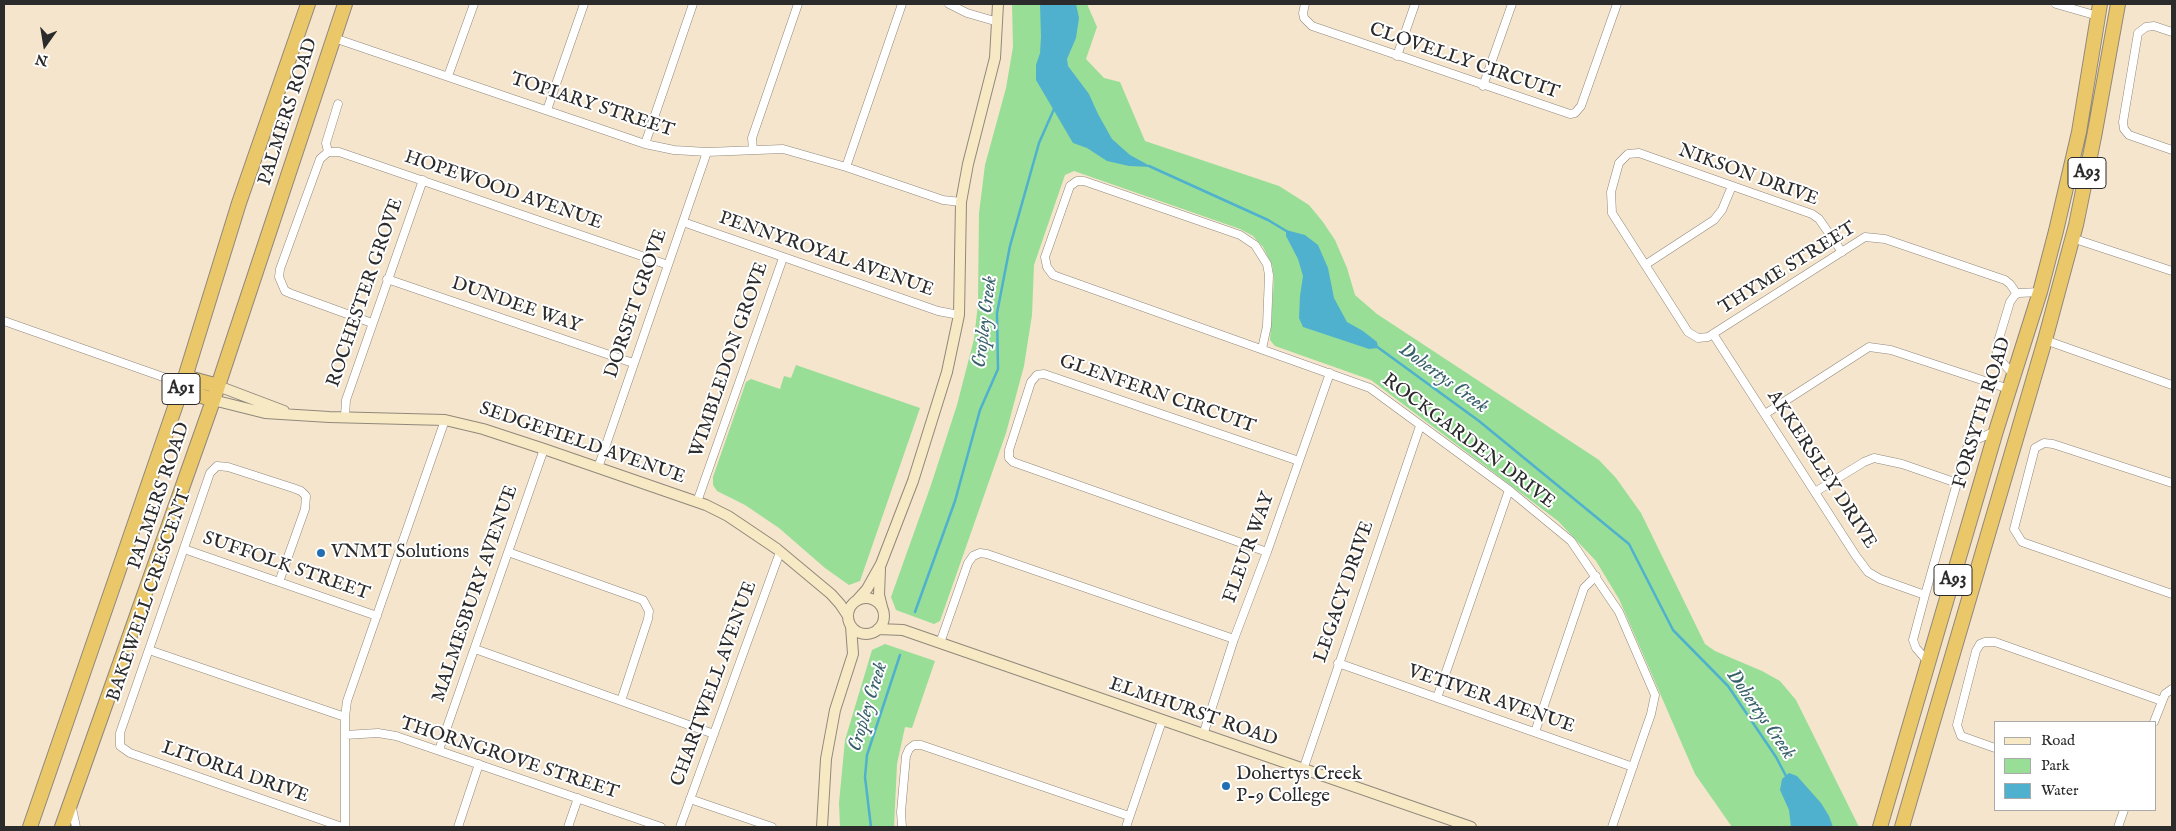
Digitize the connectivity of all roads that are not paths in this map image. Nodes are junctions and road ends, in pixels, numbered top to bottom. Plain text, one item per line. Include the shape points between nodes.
1 (308, 4) edge
2 (345, 4) edge
3 (474, 4) edge
4 (584, 4) edge
5 (694, 4) edge
6 (798, 4) edge
7 (902, 4) edge
8 (949, 4) edge
9 (998, 4) edge
10 (1306, 4) edge
11 (1415, 4) edge
12 (1512, 4) edge
13 (1617, 4) edge
14 (2056, 4) edge
15 (2118, 4) edge
16 (2099, 10) edge
17 (2115, 20) junction
18 (998, 22) junction
19 (2172, 32) edge
20 (334, 38) junction
21 (1397, 56) junction
22 (448, 76) junction
23 (1483, 86) junction
24 (338, 104) dead end
25 (547, 110) junction
26 (645, 144) junction
27 (753, 150) junction
28 (2172, 150) edge
29 (328, 152) junction
30 (707, 152) junction
31 (846, 167) junction
32 (422, 180) junction
33 (1732, 186) junction
34 (961, 202) junction
35 (683, 222) junction
36 (2056, 231) junction
37 (2072, 238) junction
38 (1842, 252) junction
39 (783, 258) junction
40 (668, 265) junction
41 (1645, 265) junction
42 (2172, 271) edge
43 (387, 279) junction
44 (2040, 292) junction
45 (2017, 294) junction
46 (958, 315) junction
47 (4, 321) edge
48 (372, 323) junction
49 (1713, 334) junction
50 (2027, 334) junction
51 (2045, 340) junction
52 (1262, 349) junction
53 (634, 363) junction
54 (1330, 373) junction
55 (2014, 374) junction
56 (183, 383) junction
57 (2172, 385) edge
58 (218, 386) junction
59 (2009, 389) junction
60 (213, 400) junction
61 (292, 414) junction
62 (1765, 414) junction
63 (345, 416) junction
64 (445, 420) junction
65 (1420, 426) junction
66 (1996, 431) junction
67 (544, 449) junction
68 (1299, 461) junction
69 (598, 468) junction
70 (1957, 483) junction
71 (2172, 484) edge
72 (1509, 490) junction
73 (1815, 492) junction
74 (697, 502) junction
75 (184, 549) junction
76 (508, 552) junction
77 (780, 552) junction
78 (1267, 552) junction
79 (881, 564) junction
80 (1596, 576) junction
81 (279, 582) junction
82 (830, 594) junction
83 (2172, 594) edge
84 (1925, 595) junction
85 (857, 600) junction
86 (883, 610) junction
87 (377, 616) junction
88 (848, 616) junction
89 (851, 626) junction
90 (903, 630) junction
91 (875, 631) junction
92 (1234, 639) junction
93 (940, 644) junction
94 (475, 649) junction
95 (149, 650) junction
96 (853, 654) junction
97 (1338, 663) junction
98 (1929, 663) junction
99 (2172, 689) edge
100 (1436, 698) junction
101 (621, 701) junction
102 (2162, 701) junction
103 (344, 717) junction
104 (1162, 720) junction
105 (2154, 721) edge
106 (1535, 732) junction
107 (714, 734) junction
108 (345, 735) junction
109 (1203, 735) junction
110 (120, 746) joint
111 (1994, 748) edge
112 (438, 750) junction
113 (479, 764) junction
114 (1633, 767) junction
115 (1302, 770) junction
116 (578, 798) junction
117 (690, 799) junction
118 (71, 803) junction
119 (2124, 811) edge
120 (1129, 816) junction
121 (30, 827) edge
122 (62, 827) edge
123 (76, 827) edge
124 (343, 827) edge
125 (458, 827) edge
126 (568, 827) edge
127 (661, 827) edge
128 (680, 827) edge
129 (772, 827) edge
130 (822, 827) edge
131 (902, 827) edge
132 (1126, 827) edge
133 (1471, 827) edge
134 (1612, 827) edge
135 (1880, 827) edge
136 (1902, 827) edge
137 (2118, 827) edge

1 - 56 highway, PALMERS ROAD / A91 via 239,203
2 - 20 highway, PALMERS ROAD / A91
3 - 22 street
4 - 25 street
5 - 26 street
6 - 27 street via 752,138
7 - 31 street
8 - 18 street
9 - 18 street
10 - 21 street, CLOVELLY CIRCUIT via 1304,18 1312,26
11 - 21 street
12 - 23 street
13 - 23 street, CLOVELLY CIRCUIT via 1581,106 1575,113 1565,114
14 - 16 street
15 - 17 highway, FORSYTH ROAD / A93
16 - 17 highway
16 - 36 highway, FORSYTH ROAD / A93 via 2078,132
17 - 37 highway, FORSYTH ROAD / A93
18 - 34 street via 995,58
19 - 28 street via 2154,26 2138,33 2124,118 2124,129 2133,137
20 - 22 street, TOPIARY STREET
20 - 58 highway, PALMERS ROAD / A91
21 - 23 street, CLOVELLY CIRCUIT
22 - 25 street, TOPIARY STREET
24 - 29 street via 326,143
25 - 26 street, TOPIARY STREET
26 - 30 street, TOPIARY STREET
27 - 30 street, TOPIARY STREET
27 - 31 street, TOPIARY STREET via 783,149
29 - 32 street, HOPEWOOD AVENUE via 339,152
29 - 48 street via 320,159 279,277 285,291
30 - 35 street, DORSET GROVE
31 - 34 street, TOPIARY STREET via 943,200
32 - 40 street, HOPEWOOD AVENUE
32 - 43 street, ROCHESTER GROVE
33 - 38 street, NIKSON DRIVE via 1819,219
33 - 41 street via 1714,220
33 - 41 street, NIKSON DRIVE via 1639,153 1628,154 1619,162 1611,192 1612,213
34 - 46 street
35 - 39 street, PENNYROYAL AVENUE
35 - 40 street, DORSET GROVE
36 - 37 highway
36 - 44 highway, FORSYTH ROAD / A93
37 - 42 street
37 - 51 highway, FORSYTH ROAD / A93
38 - 45 street, THYME STREET via 1865,237 1885,239 2005,280
38 - 49 street, THYME STREET
39 - 46 street, PENNYROYAL AVENUE
39 - 74 street, WIMBLEDON GROVE
40 - 53 street, DORSET GROVE
41 - 49 street via 1688,332 1698,338
43 - 48 street, ROCHESTER GROVE
43 - 53 street, DUNDEE WAY
44 - 45 street
44 - 50 highway, FORSYTH ROAD / A93
45 - 55 street via 2010,302 1997,345 1997,353
46 - 79 street via 931,429
47 - 56 street
48 - 63 street, ROCHESTER GROVE via 346,400
49 - 62 street, AKKERSLEY DRIVE
50 - 51 highway
50 - 55 highway, FORSYTH ROAD / A93
51 - 57 street
51 - 136 highway, FORSYTH ROAD / A93
52 - 52 street, ROCKGARDEN DRIVE via 1270,291 1268,269 1255,245 1240,235 1089,183 1077,181 1068,190 1045,257 1047,267 1056,277
52 - 54 street, ROCKGARDEN DRIVE
53 - 69 street, DORSET GROVE
54 - 65 street, ROCKGARDEN DRIVE via 1370,388
54 - 68 street, FLEUR WAY
55 - 59 highway, FORSYTH ROAD / A93
56 - 58 highway
56 - 60 highway
56 - 121 highway, PALMERS ROAD / A91
58 - 60 highway, PALMERS ROAD / A91
58 - 61 street, SEDGEFIELD AVENUE
59 - 62 street via 1891,350 1869,347
59 - 66 highway, FORSYTH ROAD / A93
60 - 61 street, SEDGEFIELD AVENUE via 265,413
60 - 118 highway, PALMERS ROAD / A91
61 - 63 street, SEDGEFIELD AVENUE
62 - 73 street, AKKERSLEY DRIVE
63 - 64 street, SEDGEFIELD AVENUE
64 - 67 street, SEDGEFIELD AVENUE via 483,428
64 - 87 street
65 - 72 street, ROCKGARDEN DRIVE
65 - 97 street, LEGACY DRIVE
66 - 70 street via 1970,444
66 - 98 highway, FORSYTH ROAD / A93
67 - 69 street, SEDGEFIELD AVENUE
67 - 76 street, MALMESBURY AVENUE
68 - 78 street, FLEUR WAY
68 - 78 street, GLENFERN CIRCUIT via 1044,374 1037,375 1031,382 1008,450 1013,462
69 - 74 street, SEDGEFIELD AVENUE
70 - 73 street via 1874,458
70 - 84 street
71 - 83 street via 2044,443 2035,448 2014,529 2022,542
72 - 80 street, ROCKGARDEN DRIVE via 1571,542
72 - 100 street
73 - 84 street, AKKERSLEY DRIVE via 1868,572
74 - 77 street, SEDGEFIELD AVENUE via 733,519
75 - 81 street, SUFFOLK STREET
75 - 81 street, BAKEWELL CRESCENT via 210,473 217,466 228,466 301,491 306,496 306,503
75 - 95 street, BAKEWELL CRESCENT
76 - 94 street, MALMESBURY AVENUE
76 - 101 street via 643,600 649,611 648,619
77 - 82 street, SEDGEFIELD AVENUE
77 - 107 street, CHARTWELL AVENUE
78 - 92 street, FLEUR WAY
79 - 85 street
79 - 86 street via 879,595
80 - 106 street via 1584,588
80 - 114 street, ROCKGARDEN DRIVE via 1619,612 1654,695
81 - 87 street, SUFFOLK STREET
82 - 85 street, SEDGEFIELD AVENUE
82 - 88 street, SEDGEFIELD AVENUE
84 - 98 street via 1912,640
85 - 86 street via 871,598
85 - 88 street via 851,605
86 - 90 street, ELMHURST ROAD
86 - 91 street via 884,620
87 - 103 street
88 - 89 street
89 - 91 street via 863,634
89 - 96 street
90 - 91 street, ELMHURST ROAD
90 - 93 street, ELMHURST ROAD
91 - 96 street
92 - 93 street via 980,553 968,563
92 - 109 street, FLEUR WAY
93 - 104 street, ELMHURST ROAD
94 - 101 street
94 - 112 street, MALMESBURY AVENUE
95 - 103 street
95 - 110 street, BAKEWELL CRESCENT via 120,733
96 - 130 street via 835,710 826,759
97 - 100 street, VETIVER AVENUE
97 - 115 street, LEGACY DRIVE
98 - 135 highway, FORSYTH ROAD / A93
99 - 102 street
100 - 106 street, VETIVER AVENUE
101 - 107 street
102 - 105 street
102 - 111 street via 1995,642 1985,642 1976,651 1957,726 1962,736
103 - 108 street
104 - 109 street, ELMHURST ROAD
104 - 120 street
106 - 114 street, VETIVER AVENUE
107 - 117 street, CHARTWELL AVENUE
108 - 112 street, THORNGROVE STREET via 387,735
108 - 124 street
109 - 115 street, ELMHURST ROAD
110 - 124 street, LITORIA DRIVE via 130,754
112 - 113 street, THORNGROVE STREET
113 - 116 street, THORNGROVE STREET
113 - 125 street
114 - 134 street, ROCKGARDEN DRIVE
115 - 133 street, ELMHURST ROAD
116 - 126 street
116 - 127 street, THORNGROVE STREET
117 - 128 street, CHARTWELL AVENUE
117 - 129 street
118 - 122 highway, PALMERS ROAD / A91
118 - 123 street
119 - 137 street
120 - 131 street via 921,744 914,745 906,756
120 - 132 street

